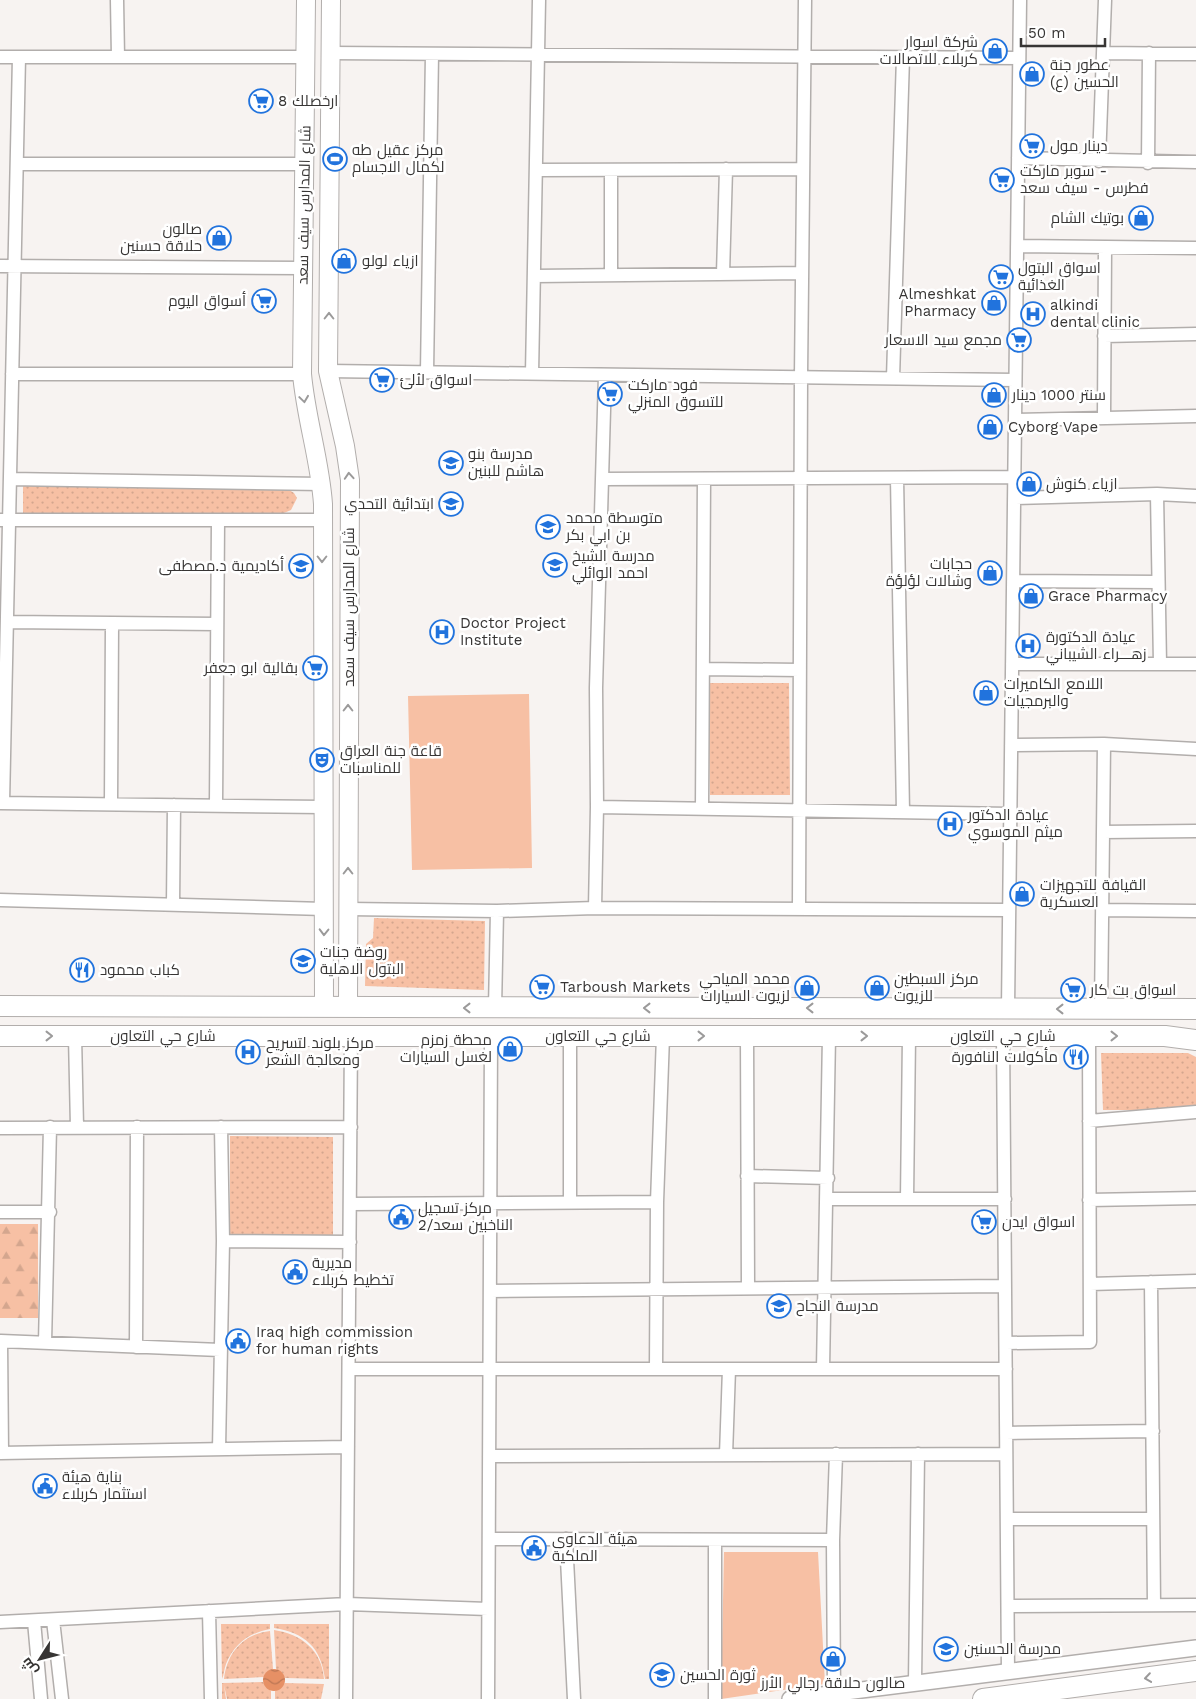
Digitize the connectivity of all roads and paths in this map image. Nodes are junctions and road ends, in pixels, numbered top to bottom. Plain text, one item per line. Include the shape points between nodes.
1 (117, 0) edge
2 (306, 0) edge
3 (331, 0) edge
4 (539, 0) edge
5 (805, 0) edge
6 (1020, 0) edge
7 (1105, 0) edge
8 (330, 53) junction
9 (1102, 53) junction
10 (1149, 53) junction
11 (432, 54) junction
12 (1196, 54) edge
13 (539, 55) junction
14 (0, 57) edge
15 (19, 57) junction
16 (118, 57) junction
17 (305, 57) junction
18 (804, 57) junction
19 (903, 58) junction
20 (1019, 58) junction
21 (305, 83) junction
22 (330, 86) junction
23 (305, 109) junction
24 (330, 110) junction
25 (1018, 158) junction
26 (1099, 161) junction
27 (1148, 162) junction
28 (1196, 162) edge
29 (17, 164) junction
30 (304, 164) junction
31 (726, 169) junction
32 (803, 169) junction
33 (537, 170) junction
34 (611, 170) junction
35 (1017, 246) junction
36 (1105, 248) junction
37 (1196, 248) edge
38 (0, 266) edge
39 (15, 266) junction
40 (303, 268) junction
41 (802, 273) junction
42 (723, 274) junction
43 (611, 275) junction
44 (535, 276) junction
45 (1196, 334) edge
46 (1104, 336) junction
47 (328, 371) junction
48 (427, 372) junction
49 (12, 374) junction
50 (302, 374) junction
51 (532, 374) junction
52 (605, 374) junction
53 (801, 376) junction
54 (893, 378) junction
55 (1015, 380) junction
56 (1196, 416) edge
57 (1104, 418) junction
58 (1015, 420) junction
59 (1014, 477) junction
60 (800, 478) junction
61 (898, 478) junction
62 (10, 479) junction
63 (603, 479) junction
64 (704, 479) junction
65 (322, 484) junction
66 (1157, 494) junction
67 (1196, 496) edge
68 (1014, 498) junction
69 (5, 520) edge
70 (218, 520) junction
71 (322, 520) junction
72 (1013, 581) junction
73 (1158, 582) junction
74 (7, 622) junction
75 (112, 624) junction
76 (217, 624) junction
77 (1012, 664) junction
78 (1160, 664) junction
79 (1196, 664) edge
80 (703, 669) junction
81 (800, 670) junction
82 (323, 730) junction
83 (348, 730) junction
84 (1104, 744) junction
85 (1011, 745) junction
86 (1196, 749) edge
87 (323, 758) junction
88 (348, 760) junction
89 (2, 803) edge
90 (111, 804) junction
91 (174, 805) junction
92 (216, 805) junction
93 (323, 807) junction
94 (597, 807) junction
95 (702, 808) junction
96 (800, 810) junction
97 (903, 812) junction
98 (1010, 814) junction
99 (1196, 831) edge
100 (1103, 832) junction
101 (0, 900) edge
102 (173, 905) junction
103 (596, 908) junction
104 (324, 909) junction
105 (348, 909) junction
106 (799, 909) junction
107 (1009, 910) junction
108 (1102, 910) junction
109 (497, 911) junction
110 (1196, 911) edge
111 (0, 1006) edge
112 (324, 1007) junction
113 (348, 1007) junction
114 (404, 1007) junction
115 (436, 1008) junction
116 (495, 1008) junction
117 (1008, 1009) junction
118 (1101, 1009) junction
119 (1196, 1009) edge
120 (0, 1036) edge
121 (76, 1036) junction
122 (351, 1036) junction
123 (401, 1036) junction
124 (437, 1036) junction
125 (570, 1036) junction
126 (662, 1036) junction
127 (747, 1036) junction
128 (828, 1036) junction
129 (908, 1036) junction
130 (1004, 1036) junction
131 (1089, 1036) junction
132 (490, 1037) junction
133 (1196, 1040) edge
134 (1196, 1112) edge
135 (1089, 1121) junction
136 (50, 1127) junction
137 (137, 1127) junction
138 (221, 1127) junction
139 (351, 1127) junction
140 (0, 1128) edge
141 (77, 1128) junction
142 (747, 1176) junction
143 (828, 1178) junction
144 (1196, 1198) edge
145 (827, 1199) junction
146 (907, 1199) junction
147 (1005, 1199) junction
148 (1090, 1200) junction
149 (490, 1202) junction
150 (570, 1202) junction
151 (657, 1202) junction
152 (350, 1204) junction
153 (0, 1212) edge
154 (50, 1212) junction
155 (223, 1241) junction
156 (350, 1242) junction
157 (1196, 1281) edge
158 (1151, 1282) junction
159 (1090, 1284) junction
160 (1005, 1286) junction
161 (748, 1288) junction
162 (825, 1288) junction
163 (656, 1289) junction
164 (490, 1291) junction
165 (45, 1343) junction
166 (1006, 1343) junction
167 (136, 1346) junction
168 (220, 1350) junction
169 (349, 1369) junction
170 (489, 1369) junction
171 (656, 1369) junction
172 (728, 1369) junction
173 (823, 1369) junction
174 (1006, 1369) junction
175 (1153, 1431) junction
176 (1006, 1433) junction
177 (348, 1447) junction
178 (219, 1449) junction
179 (1, 1453) edge
180 (836, 1454) junction
181 (918, 1454) junction
182 (1006, 1454) junction
183 (726, 1455) junction
184 (489, 1456) junction
185 (1007, 1519) junction
186 (1153, 1519) junction
187 (489, 1539) junction
188 (566, 1539) junction
189 (715, 1540) junction
190 (832, 1540) junction
191 (347, 1604) junction
192 (1154, 1605) junction
193 (1196, 1605) edge
194 (1008, 1606) junction
195 (488, 1609) junction
196 (209, 1611) junction
197 (53, 1620) junction
198 (34, 1621) junction
199 (0, 1622) edge
200 (1196, 1648) edge
201 (1196, 1671) edge
202 (1008, 1672) junction
203 (915, 1682) junction
204 (1118, 1690) edge
205 (1089, 1692) edge
206 (834, 1693) junction
207 (42, 1699) edge
208 (62, 1699) edge
209 (211, 1699) edge
210 (346, 1699) edge
211 (488, 1699) edge
212 (574, 1699) edge
213 (715, 1699) edge
214 (790, 1699) edge
215 (983, 1699) edge

1 - 16 street
2 - 17 main road, شارع المدارس سيف سعد
3 - 8 main road, شارع المدارس سيف سعد
4 - 13 street
5 - 18 street
6 - 20 street
7 - 9 street
8 - 11 street
8 - 22 main road, شارع المدارس سيف سعد
9 - 10 street
9 - 26 street
10 - 12 street
10 - 27 street
11 - 13 street
11 - 48 street
13 - 18 street
13 - 33 street
14 - 15 street
15 - 16 street
15 - 29 street
16 - 17 street
17 - 21 main road, شارع المدارس سيف سعد
18 - 19 street
18 - 32 street
19 - 20 street
19 - 54 street
20 - 25 street
21 - 22 main road via 314,90
21 - 23 main road, شارع المدارس سيف سعد
22 - 24 main road, شارع المدارس سيف سعد
23 - 24 main road via 315,104
23 - 30 main road, شارع المدارس سيف سعد
47 -> 24 main road, شارع المدارس سيف سعد
25 - 26 street
25 - 35 street
26 - 27 street
27 - 28 street
29 - 30 street
29 - 39 street
30 - 40 main road, شارع المدارس سيف سعد
31 - 32 street
31 - 34 street
31 - 42 street
32 - 41 street
33 - 34 street
33 - 44 street
34 - 43 street
35 - 36 street
35 - 55 street
36 - 37 street
36 - 46 street
38 - 39 street
39 - 40 street
39 - 49 street
40 - 50 main road, شارع المدارس سيف سعد
41 - 42 street
41 - 53 street
42 - 43 street
43 - 44 street
44 - 51 street
45 - 46 street
46 - 57 street
47 - 48 street
83 -> 47 main road, شارع المدارس سيف سعد via 350,480
48 - 51 street
49 - 50 street
49 - 62 street
50 -> 65 main road, شارع المدارس سيف سعد
51 - 52 street
52 - 53 street
52 - 63 street
53 - 54 street
53 - 60 street
54 - 55 street
55 - 58 street
56 - 57 street
57 - 58 street
58 - 59 street
59 - 61 street
59 - 68 street
60 - 61 street
60 - 64 street
60 - 81 street
61 - 97 street
62 - 65 street
62 - 69 street
63 - 64 street
63 - 94 street via 596,688
64 - 80 street
65 - 71 main road, شارع المدارس سيف سعد
66 - 67 street
66 - 68 street
66 - 73 street
68 - 72 street
69 - 70 street
69 - 74 street
70 - 71 street
70 - 76 street
71 -> 82 main road, شارع المدارس سيف سعد
72 - 73 street
72 - 77 street
73 - 78 street
74 - 75 street
74 - 89 street
75 - 76 street
75 - 90 street
76 - 92 street
77 - 78 street
77 - 85 street
78 - 79 street
80 - 81 street
80 - 95 street
81 - 96 street
82 - 83 main road via 333,735
82 - 87 main road, شارع المدارس سيف سعد
83 - 88 main road, شارع المدارس سيف سعد
84 - 85 street
84 - 86 street
84 - 100 street
85 - 98 street
87 - 88 main road via 333,753
87 - 93 main road, شارع المدارس سيف سعد
105 -> 88 main road, شارع المدارس سيف سعد
89 - 90 street
90 - 91 street
91 - 92 street
91 - 102 street
92 - 93 street
93 - 104 main road, شارع المدارس سيف سعد
94 - 95 street
94 - 103 street
95 - 96 street
96 - 97 street
96 - 106 street
97 - 98 street
98 - 107 street
99 - 100 street
100 - 108 street
101 - 102 street
102 - 104 street
103 - 106 street
103 - 109 street
104 -> 112 main road, شارع المدارس سيف سعد
105 - 109 street
105 - 113 main road, شارع المدارس سيف سعد
106 - 107 street
107 - 117 street
108 - 110 street
108 - 118 street
109 - 116 street
111 - 112 main road, شارع حي التعاون
112 - 113 main road, شارع حي التعاون
113 - 114 main road, شارع حي التعاون
114 - 115 main road, شارع حي التعاون
114 - 123 main road via 409,1022
116 -> 115 main road, شارع حي التعاون
115 - 124 main road via 430,1022
117 -> 116 main road, شارع حي التعاون
118 -> 117 main road, شارع حي التعاون
118 - 119 main road, شارع حي التعاون
120 -> 121 main road, شارع حي التعاون
121 - 122 main road, شارع حي التعاون
121 - 141 street
122 - 123 main road, شارع حي التعاون
122 - 139 street
123 - 124 main road, شارع حي التعاون
124 - 132 main road, شارع حي التعاون
125 - 126 main road, شارع حي التعاون
125 - 132 main road, شارع حي التعاون
125 - 150 street
126 -> 127 main road, شارع حي التعاون
126 - 151 street
127 - 128 main road, شارع حي التعاون
127 - 142 street
128 -> 129 main road, شارع حي التعاون
128 - 143 street
129 - 130 main road, شارع حي التعاون
129 - 146 street
130 - 131 main road, شارع حي التعاون
130 - 147 street
131 -> 133 main road, شارع حي التعاون via 1165,1036
131 - 135 street
132 - 149 street
134 - 135 street
135 - 148 street
136 - 140 street
136 - 141 street
136 - 154 street
137 - 138 street
137 - 141 street
137 - 167 street
138 - 139 street
138 - 155 street
139 - 152 street
142 - 143 street
142 - 161 street
143 - 145 street
144 - 148 street
145 - 146 street
145 - 162 street
146 - 147 street
147 - 160 street
148 - 159 street
149 - 150 street
149 - 152 street
149 - 164 street
150 - 151 street
151 - 163 street
152 - 156 street
153 - 154 street
154 - 165 street
155 - 156 street
155 - 168 street
156 - 169 street
157 - 158 street
158 - 159 street
158 - 175 street
159 - 166 street via 1090,1342
160 - 162 street
160 - 166 street
161 - 162 street
161 - 163 street
162 - 173 street
163 - 164 street
163 - 171 street
164 - 170 street
165 - 167 street
165 - 179 street via 1,1341
166 - 174 street
167 - 168 street
168 - 178 street
169 - 170 street
169 - 177 street
170 - 171 street
170 - 184 street
171 - 172 street
172 - 173 street
172 - 183 street
173 - 174 street
174 - 176 street
175 - 176 street
175 - 186 street
176 - 182 street
177 - 178 street
177 - 191 street
178 - 179 street
180 - 181 street
180 - 183 street
180 - 190 street
181 - 182 street
181 - 203 street
182 - 185 street
183 - 184 street
184 - 187 street
185 - 186 street
185 - 194 street
186 - 192 street
187 - 188 street
187 - 195 street
188 - 189 street
188 - 212 street
189 - 190 street
189 - 213 street
190 - 206 street
191 - 195 street
191 - 196 street
191 - 210 street
192 - 193 street
192 - 194 street
194 - 202 street
195 - 211 street
196 - 197 street
196 - 209 street
197 - 198 street
197 - 208 street
198 - 199 street
198 - 207 street
200 - 202 street
201 -> 204 main road
202 - 203 street
203 - 206 street
204 - 205 main road
205 - 215 main road
206 - 214 street

